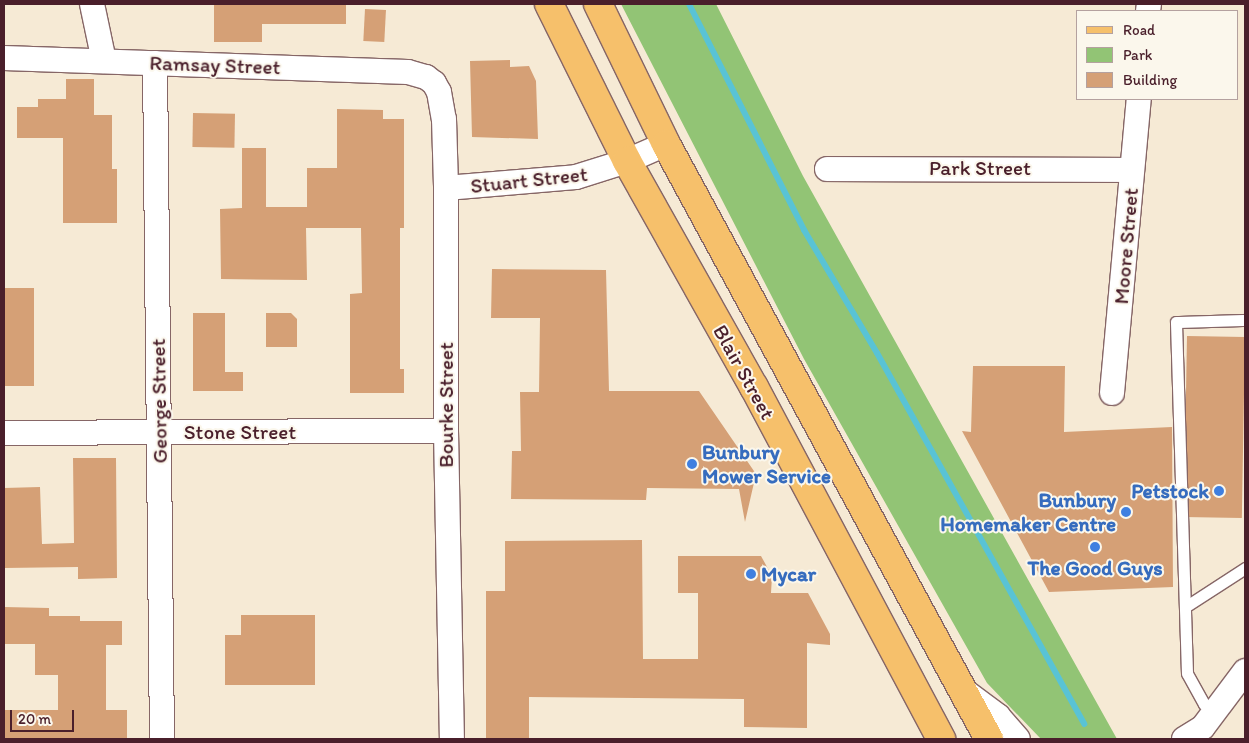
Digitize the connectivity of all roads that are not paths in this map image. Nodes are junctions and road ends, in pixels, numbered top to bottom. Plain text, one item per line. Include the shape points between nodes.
1 (92, 4) edge
2 (549, 4) edge
3 (598, 4) edge
4 (4, 58) edge
5 (104, 61) junction
6 (155, 63) junction
7 (426, 77) joint
8 (1139, 100) edge
9 (666, 144) junction
10 (627, 162) junction
11 (827, 169) dead end
12 (1132, 170) junction
13 (446, 188) junction
14 (1245, 320) edge
15 (1112, 393) dead end
16 (446, 431) junction
17 (160, 432) junction
18 (4, 433) edge
19 (1245, 568) edge
20 (1185, 607) junction
21 (1245, 671) edge
22 (962, 689) junction
23 (1216, 713) junction
24 (162, 739) edge
25 (452, 739) edge
26 (941, 739) edge
27 (989, 739) edge
28 (1018, 739) edge
29 (1184, 739) edge

1 - 5 street
2 - 10 main road, Blair Street
3 - 9 main road, Blair Street
4 - 5 street, Ramsay Street
5 - 6 street, Ramsay Street
6 - 7 street, Ramsay Street via 408,72
6 - 17 street, George Street
7 - 13 street, Bourke Street via 439,92 442,102
8 - 12 street, Moore Street
9 - 10 street, Stuart Street
9 - 22 main road, Blair Street
10 - 13 street, Stuart Street via 560,180
10 - 26 main road, Blair Street via 754,387
11 - 12 street, Park Street
12 - 15 street, Moore Street
13 - 16 street, Bourke Street
14 - 20 lane via 1176,322
16 - 17 street, Stone Street
16 - 25 street, Bourke Street
17 - 18 street, Stone Street
17 - 24 street, George Street
19 - 20 lane
20 - 23 lane via 1188,673 1204,704
21 - 23 street
22 - 27 main road, Blair Street
22 - 28 street via 998,716
23 - 29 street via 1203,727

